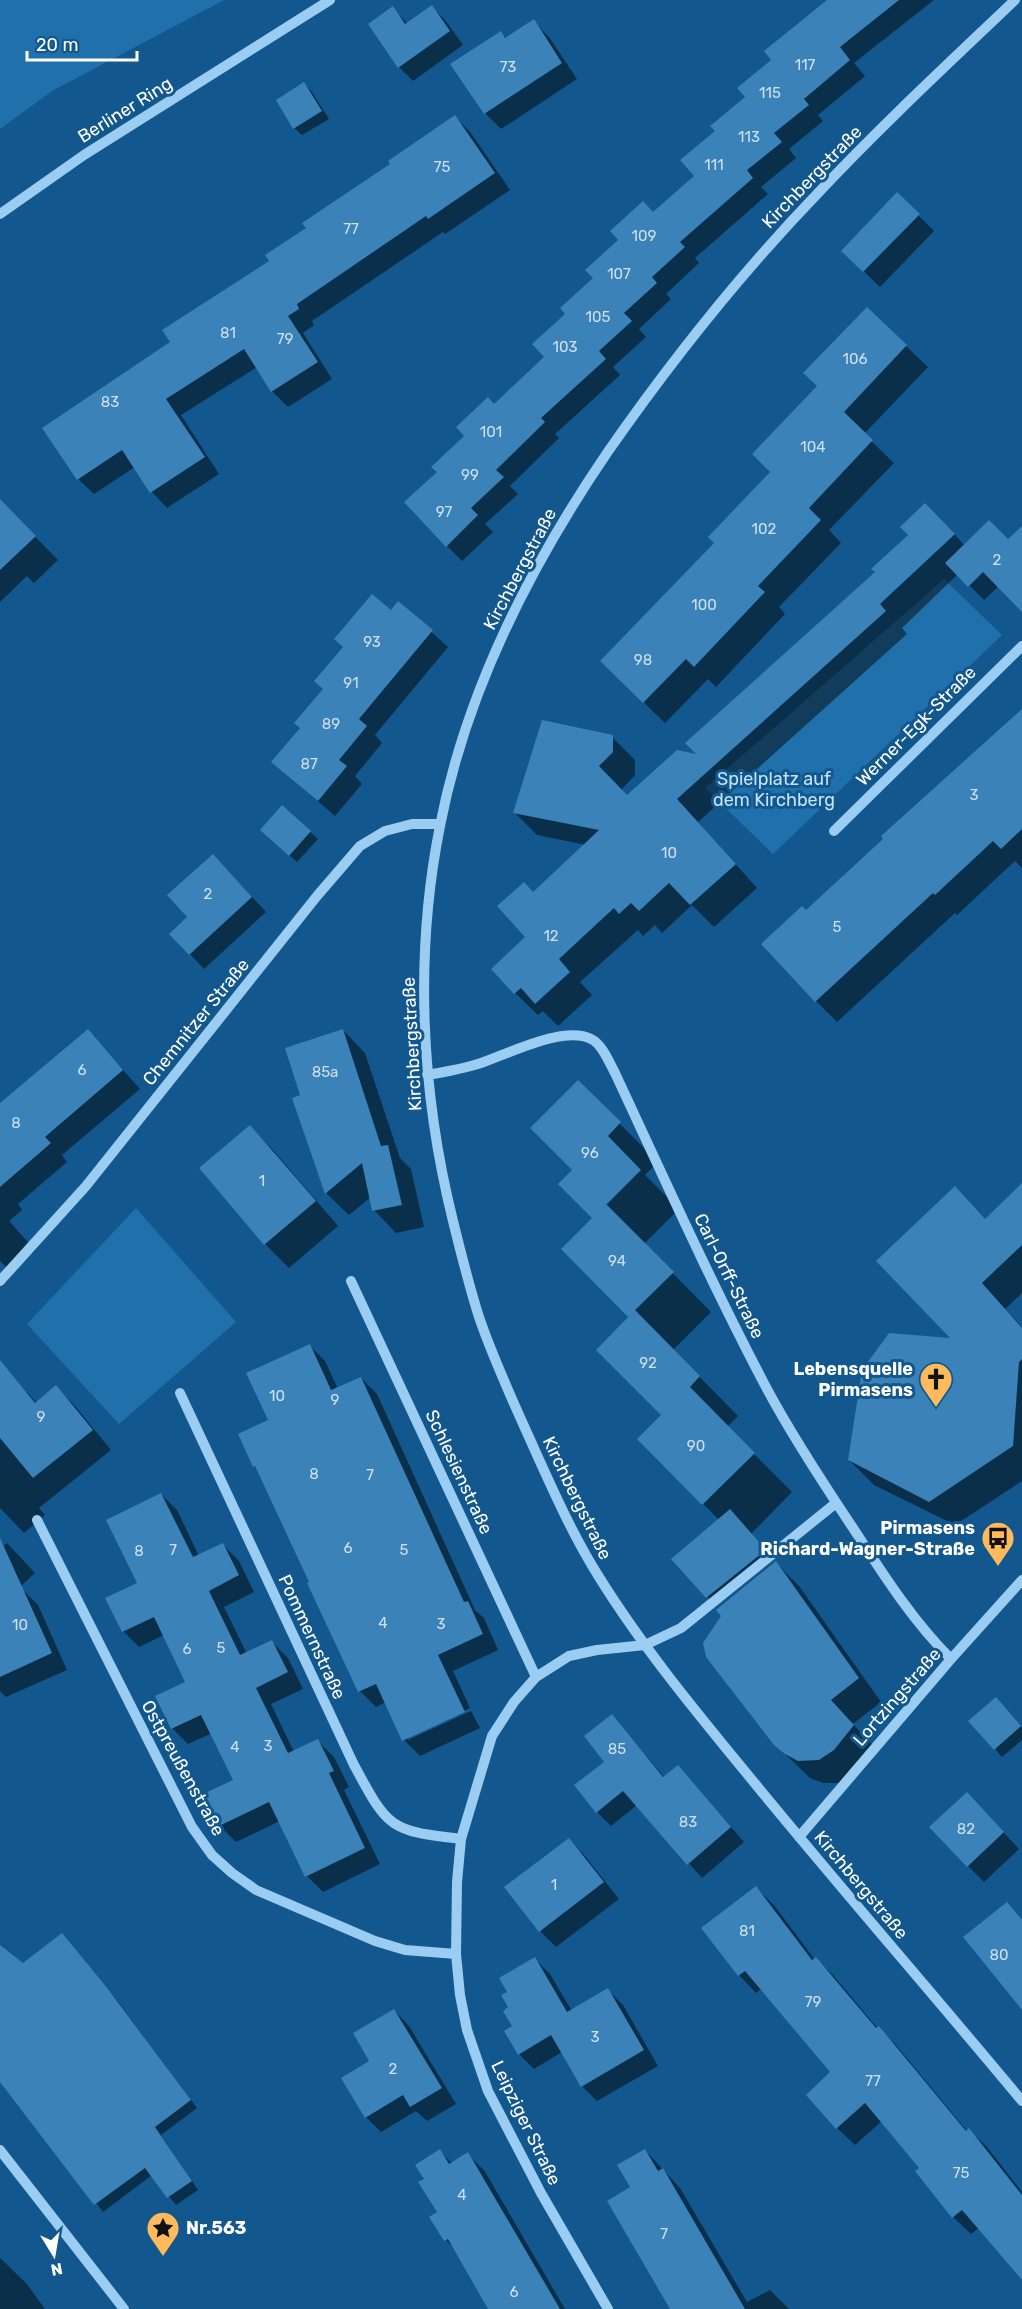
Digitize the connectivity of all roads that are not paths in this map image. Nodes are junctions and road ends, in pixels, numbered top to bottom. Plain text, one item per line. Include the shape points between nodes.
1 (330, 0) edge
2 (1015, 0) edge
3 (0, 214) edge
4 (1022, 646) edge
5 (440, 824) junction
6 (834, 831) dead end
7 (427, 1075) junction
8 (0, 1281) edge
9 (351, 1281) dead end
10 (180, 1393) dead end
11 (836, 1503) junction
12 (37, 1520) dead end
13 (1022, 1580) edge
14 (645, 1645) junction
15 (951, 1659) junction
16 (536, 1677) junction
17 (799, 1837) junction
18 (461, 1839) junction
19 (456, 1954) junction
20 (1022, 2101) edge
21 (0, 2150) edge
22 (124, 2309) edge
23 (608, 2309) edge

1 - 3 street, Berliner Ring via 84,155
2 - 5 street, Kirchbergstraße via 819,191 753,264 645,398 532,573 476,702
4 - 6 street, Werner-Egk-Straße
5 - 7 street, Kirchbergstraße via 426,945
5 - 8 street, Chemnitzer Straße via 412,824 385,831 360,846 86,1186
7 - 11 street, Carl-Orff-Straße via 482,1063 549,1039 576,1035 592,1039 615,1072 768,1391
7 - 14 street, Kirchbergstraße via 444,1185 480,1319 562,1510 598,1576
9 - 16 street, Schlesienstraße
10 - 18 street, Pommernstraße via 375,1804 402,1829
11 - 14 street, Leipziger Straße via 681,1628
11 - 15 street, Carl-Orff-Straße via 906,1608
12 - 19 street, Ostpreußenstraße via 192,1827 212,1855 256,1890 375,1941 405,1950
13 - 15 street, Lortzingstraße
14 - 16 street, Leipziger Straße via 569,1656
14 - 17 street, Kirchbergstraße
15 - 17 street, Lortzingstraße
16 - 18 street, Leipziger Straße via 492,1736
17 - 20 street, Kirchbergstraße
18 - 19 street, Leipziger Straße
19 - 23 street, Leipziger Straße via 467,2030 488,2091
21 - 22 street

